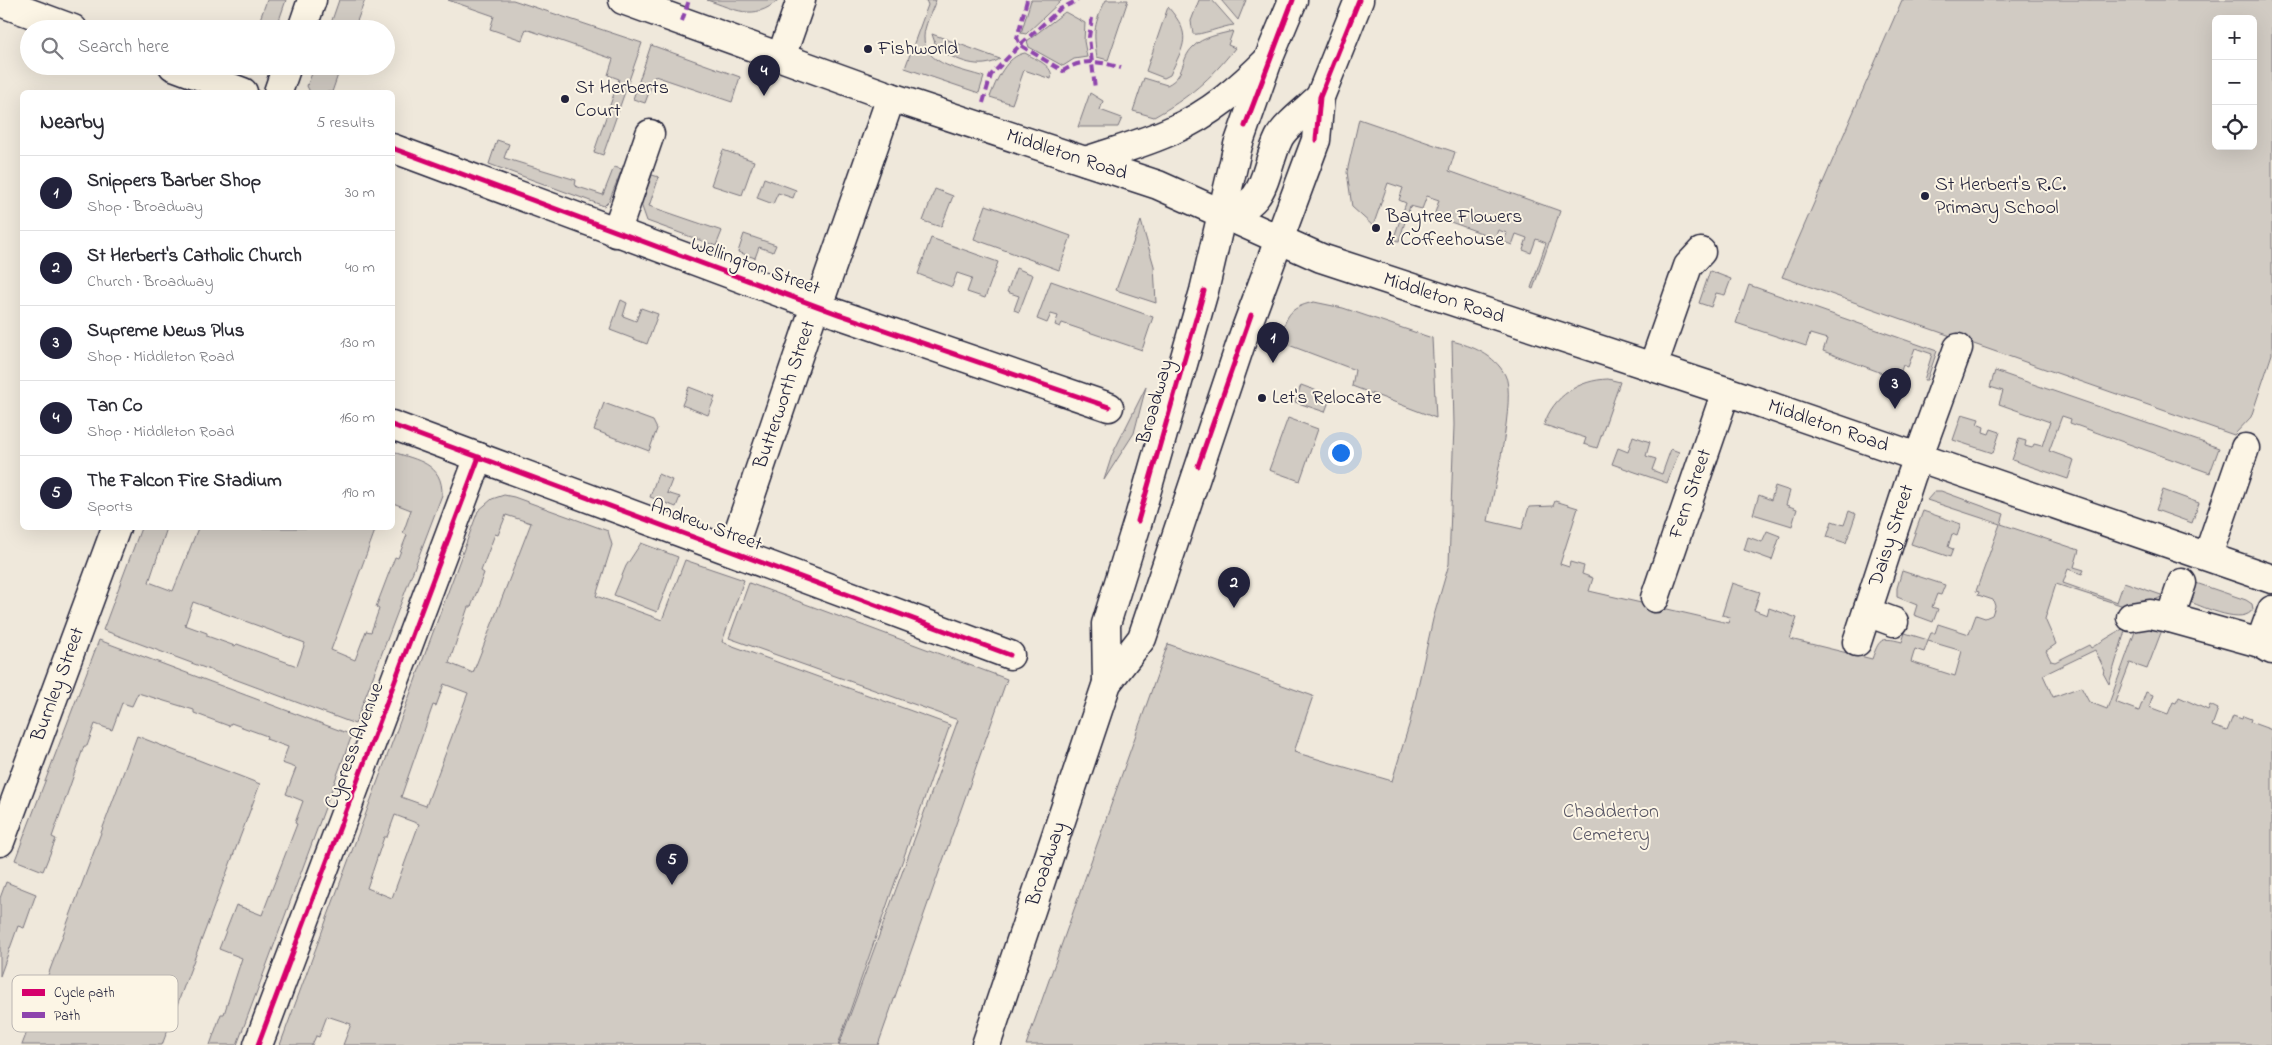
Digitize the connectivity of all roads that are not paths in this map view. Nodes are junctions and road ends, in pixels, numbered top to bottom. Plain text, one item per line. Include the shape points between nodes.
1 (312, 0) edge
2 (623, 0) edge
3 (801, 0) edge
4 (1293, 0) edge
5 (1359, 0) edge
6 (0, 2) edge
7 (49, 20) edge
8 (305, 20) edge
9 (780, 57) junction
10 (1268, 60) junction
11 (198, 75) edge
12 (285, 75) edge
13 (239, 90) edge
14 (279, 90) edge
15 (891, 97) junction
16 (1320, 97) junction
17 (650, 134) dead end
18 (395, 149) edge
19 (1086, 161) junction
20 (1221, 214) junction
21 (616, 233) junction
22 (1280, 239) junction
23 (1701, 252) dead end
24 (816, 306) junction
25 (1958, 348) dead end
26 (1653, 366) junction
27 (1726, 391) junction
28 (1109, 407) dead end
29 (395, 426) edge
30 (2245, 448) dead end
31 (479, 457) junction
32 (1919, 458) junction
33 (115, 530) edge
34 (732, 552) junction
35 (2208, 555) junction
36 (2272, 579) edge
37 (2182, 583) dead end
38 (1656, 598) dead end
39 (2272, 610) edge
40 (1867, 612) junction
41 (2131, 617) dead end
42 (2170, 618) junction
43 (1894, 622) dead end
44 (1857, 642) dead end
45 (2266, 646) edge
46 (1010, 655) dead end
47 (1107, 683) junction
48 (0, 842) edge
49 (258, 1045) edge
50 (986, 1045) edge

1 - 8 main road
2 - 9 main road, Middleton Road
3 - 9 main road
4 - 10 main road, Broadway
5 - 16 main road, Broadway
6 - 7 main road
9 - 15 main road, Middleton Road
10 - 19 main road via 1239,89 1186,124
10 - 20 main road, Broadway via 1238,145
11 - 13 main road
12 - 14 main road
15 - 19 main road, Middleton Road
15 - 24 main road, Butterworth Street
16 - 20 main road via 1280,136 1254,201 1235,212
16 - 22 main road, Broadway via 1316,140
17 - 21 main road
18 - 21 main road, Wellington Street
19 - 20 main road, Middleton Road via 1158,185
20 - 22 main road, Middleton Road
20 - 47 main road, Broadway via 1201,299 1106,624
21 - 24 main road, Wellington Street
22 - 26 main road, Middleton Road via 1322,258
22 - 47 main road, Broadway via 1244,334 1142,638
23 - 26 main road via 1688,266
24 - 28 main road, Wellington Street
24 - 34 main road, Butterworth Street
25 - 32 main road, Daisy Street
26 - 27 main road, Middleton Road
27 - 32 main road, Middleton Road
27 - 38 main road, Fern Street
29 - 31 main road, Andrew Street
30 - 35 main road
31 - 34 main road, Andrew Street
31 - 49 main road, Cypress Avenue
32 - 35 main road, Middleton Road
32 - 40 main road, Daisy Street
33 - 48 main road, Burnley Street
34 - 46 main road, Andrew Street
35 - 36 main road, Middleton Road
37 - 42 main road
39 - 45 main road
40 - 43 main road, Daisy Street
40 - 44 main road, Daisy Street
41 - 42 main road via 2150,614
42 - 45 main road
47 - 50 main road, Broadway

